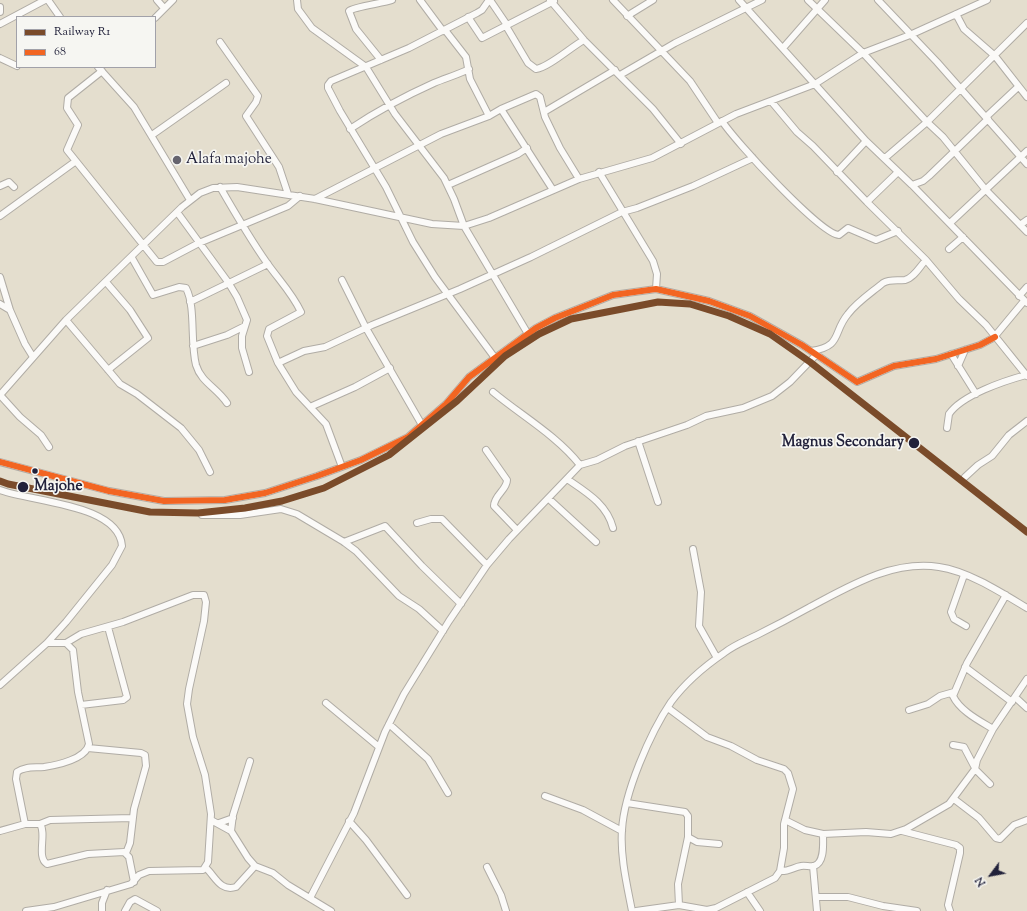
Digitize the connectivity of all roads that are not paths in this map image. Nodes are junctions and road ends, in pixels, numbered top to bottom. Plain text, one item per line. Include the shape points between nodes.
1 (47, 0) edge
2 (157, 0) edge
3 (173, 0) edge
4 (297, 0) edge
5 (392, 0) edge
6 (420, 0) edge
7 (489, 0) edge
8 (613, 0) edge
9 (653, 0) edge
10 (739, 0) edge
11 (762, 0) edge
12 (808, 0) edge
13 (826, 0) edge
14 (878, 0) edge
15 (985, 0) edge
16 (553, 1) edge
17 (366, 3) edge
18 (0, 7) edge
19 (164, 8) junction
20 (746, 8) junction
21 (817, 10) junction
22 (0, 12) edge
23 (956, 14) junction
24 (59, 16) edge
25 (627, 16) junction
26 (156, 17) edge
27 (468, 17) junction
28 (1027, 23) edge
29 (0, 24) edge
30 (506, 25) junction
31 (444, 31) junction
32 (910, 36) junction
33 (584, 40) junction
34 (220, 42) dead end
35 (782, 48) junction
36 (661, 51) junction
37 (863, 53) junction
38 (995, 56) junction
39 (0, 58) edge
40 (381, 60) junction
41 (16, 67) edge
42 (366, 67) junction
43 (100, 69) edge
44 (469, 69) junction
45 (615, 70) junction
46 (620, 75) junction
47 (226, 83) dead end
48 (815, 84) junction
49 (1018, 87) junction
50 (960, 90) junction
51 (1027, 97) edge
52 (771, 101) junction
53 (389, 105) junction
54 (501, 109) junction
55 (544, 112) junction
56 (490, 116) junction
57 (987, 118) junction
58 (720, 122) junction
59 (927, 122) junction
60 (350, 129) junction
61 (152, 135) junction
62 (866, 141) junction
63 (681, 144) junction
64 (418, 145) junction
65 (527, 148) junction
66 (954, 150) junction
67 (1027, 151) edge
68 (1020, 157) junction
69 (753, 158) junction
70 (884, 158) junction
71 (76, 161) junction
72 (1027, 164) edge
73 (374, 168) junction
74 (599, 172) junction
75 (837, 172) junction
76 (898, 172) junction
77 (579, 179) junction
78 (448, 185) junction
79 (912, 185) junction
80 (0, 186) edge
81 (14, 187) dead end
82 (220, 187) junction
83 (985, 189) junction
84 (553, 190) junction
85 (288, 194) junction
86 (300, 196) junction
87 (315, 199) junction
88 (190, 200) junction
89 (867, 202) junction
90 (177, 212) junction
91 (622, 212) junction
92 (0, 216) edge
93 (401, 218) junction
94 (1027, 220) edge
95 (950, 223) junction
96 (242, 225) junction
97 (1020, 225) junction
98 (464, 226) junction
99 (898, 231) junction
100 (1027, 232) edge
101 (963, 237) junction
102 (199, 243) junction
103 (145, 245) junction
104 (949, 249) dead end
105 (132, 258) junction
106 (926, 260) junction
107 (268, 264) junction
108 (493, 274) junction
109 (0, 277) edge
110 (342, 280) dead end
111 (106, 282) junction
112 (228, 282) junction
113 (1027, 288) edge
114 (656, 289) junction
115 (448, 294) junction
116 (1019, 296) junction
117 (190, 302) junction
118 (1026, 302) edge
119 (0, 304) edge
120 (10, 310) junction
121 (66, 320) junction
122 (245, 326) junction
123 (366, 328) junction
124 (528, 334) junction
125 (995, 337) junction
126 (193, 346) junction
127 (965, 350) junction
128 (813, 353) junction
129 (951, 354) junction
130 (33, 357) junction
131 (495, 358) junction
132 (278, 363) junction
133 (958, 366) junction
134 (390, 368) junction
135 (108, 370) junction
136 (249, 372) dead end
137 (1026, 376) edge
138 (494, 392) dead end
139 (976, 394) junction
140 (0, 395) edge
141 (227, 402) dead end
142 (310, 407) junction
143 (1027, 421) edge
144 (422, 425) junction
145 (947, 428) dead end
146 (638, 442) junction
147 (49, 447) dead end
148 (486, 450) dead end
149 (0, 462) edge
150 (580, 465) junction
151 (342, 467) junction
152 (210, 472) dead end
153 (965, 477) dead end
154 (567, 479) junction
155 (0, 490) edge
156 (549, 499) junction
157 (658, 502) dead end
158 (202, 515) dead end
159 (417, 523) dead end
160 (613, 528) dead end
161 (517, 530) junction
162 (344, 542) junction
163 (596, 542) dead end
164 (693, 549) dead end
165 (488, 565) junction
166 (964, 575) junction
167 (1006, 595) junction
168 (461, 604) junction
169 (1027, 608) edge
170 (966, 626) dead end
171 (108, 627) junction
172 (443, 631) junction
173 (47, 642) junction
174 (66, 643) junction
175 (717, 658) junction
176 (965, 667) junction
177 (1027, 679) edge
178 (0, 685) edge
179 (954, 692) junction
180 (1014, 699) junction
181 (326, 703) dead end
182 (81, 705) junction
183 (668, 708) junction
184 (1027, 708) edge
185 (909, 710) dead end
186 (389, 724) junction
187 (993, 730) junction
188 (953, 744) dead end
189 (379, 747) junction
190 (88, 748) junction
191 (250, 761) dead end
192 (974, 768) junction
193 (990, 784) dead end
194 (448, 793) dead end
195 (546, 796) dead end
196 (954, 799) junction
197 (627, 803) junction
198 (132, 818) junction
199 (232, 818) junction
200 (211, 820) junction
201 (785, 820) junction
202 (1027, 820) edge
203 (349, 821) junction
204 (25, 824) junction
205 (40, 824) junction
206 (219, 824) junction
207 (231, 830) junction
208 (0, 831) edge
209 (622, 831) junction
210 (902, 831) junction
211 (823, 834) junction
212 (688, 837) junction
213 (719, 844) dead end
214 (126, 853) junction
215 (255, 866) junction
216 (813, 866) junction
217 (487, 867) dead end
218 (206, 868) junction
219 (780, 871) junction
220 (134, 882) junction
221 (107, 890) junction
222 (747, 892) junction
223 (407, 895) dead end
224 (817, 897) junction
225 (310, 898) junction
226 (679, 906) junction
227 (26, 911) edge
228 (102, 911) edge
229 (125, 911) edge
230 (157, 911) edge
231 (331, 911) edge
232 (506, 911) edge
233 (632, 911) edge
234 (636, 911) edge
235 (760, 911) edge
236 (817, 911) edge
237 (917, 911) edge
238 (950, 911) edge

1 - 24 street
1 - 29 street
2 - 19 street
3 - 19 street
4 - 42 street via 298,9 312,28
5 - 17 street
6 - 31 street
7 - 27 street via 482,10
7 - 30 street
8 - 25 street
9 - 25 street
10 - 20 street
11 - 20 street
12 - 21 street
13 - 21 street
14 - 32 street via 906,28
15 - 23 street
16 - 30 street
16 - 33 street
17 - 40 street via 350,9 350,14 362,38
18 - 22 street
19 - 26 street
20 - 35 street
20 - 36 street
21 - 35 street
21 - 37 street
23 - 32 street
23 - 38 street via 964,29
25 - 36 street
27 - 30 street via 482,38
27 - 31 street
28 - 38 street
30 - 33 street via 528,63 536,69 553,62
31 - 40 street
31 - 44 street via 466,57
32 - 37 street
32 - 50 street via 937,62
33 - 45 street
34 - 85 street via 258,96 246,116 279,167
35 - 48 street
36 - 46 street
36 - 58 street via 690,81
37 - 48 street
37 - 59 street
38 - 49 street
38 - 50 street
39 - 41 street
40 - 42 street
42 - 53 street
42 - 60 street via 331,81 328,85
43 - 61 street via 134,107
43 - 71 street via 71,95 67,102 69,111 78,124 67,150
44 - 53 street
44 - 56 street via 472,85
45 - 46 street
45 - 55 street
46 - 63 street via 653,109
47 - 61 street
48 - 52 street
48 - 62 street
49 - 51 street
49 - 57 street
50 - 57 street
50 - 59 street
52 - 58 street
52 - 75 street via 797,132 814,146
53 - 60 street
53 - 64 street
54 - 55 street via 536,94 540,98
54 - 56 street
54 - 65 street
55 - 77 street
56 - 64 street
57 - 66 street
57 - 68 street
58 - 63 street
58 - 69 street
59 - 66 street
59 - 70 street
60 - 73 street
61 - 88 street
62 - 70 street
62 - 75 street
63 - 74 street via 652,158
64 - 73 street
64 - 78 street
65 - 78 street
65 - 84 street
66 - 79 street via 929,176
66 - 83 street
67 - 68 street
68 - 72 street
68 - 83 street
69 - 91 street via 693,186
69 - 99 street via 808,214 835,235 848,228 876,240
70 - 76 street
71 - 92 street
71 - 103 street
73 - 87 street
73 - 93 street
74 - 77 street
74 - 91 street
75 - 89 street
76 - 79 street
76 - 89 street
77 - 84 street
78 - 98 street
79 - 95 street
80 - 81 street via 10,182
82 - 85 street
82 - 88 street via 200,193
82 - 96 street
83 - 95 street
83 - 97 street
84 - 98 street
85 - 86 street
86 - 87 street
86 - 96 street via 288,206
87 - 93 street
88 - 90 street
89 - 99 street
90 - 102 street
90 - 103 street
91 - 108 street
91 - 114 street via 653,260 658,274
93 - 98 street via 432,224
93 - 115 street via 413,242
94 - 97 street
95 - 101 street
96 - 102 street
96 - 107 street
97 - 100 street
98 - 108 street
99 - 106 street
101 - 104 street
101 - 116 street
102 - 103 street via 159,262
102 - 112 street
103 - 105 street
105 - 111 street
105 - 117 street via 152,294 183,287 188,292
106 - 125 street
106 - 128 street via 910,278 883,282 848,314 834,341
107 - 112 street
107 - 132 street via 289,290 300,312 267,332
108 - 115 street
108 - 124 street
109 - 120 street
110 - 123 street
111 - 121 street
111 - 135 street via 130,310 148,338
112 - 117 street
112 - 122 street via 247,318
113 - 116 street
114 - 124 street via 612,295 555,318
114 - 128 street via 709,301 750,316
115 - 123 street
115 - 131 street
116 - 118 street
117 - 126 street
118 - 125 street
119 - 120 street
120 - 130 street
121 - 130 street
121 - 135 street
122 - 126 street
122 - 136 street via 242,348
123 - 132 street via 325,347 304,351
123 - 134 street
124 - 131 street
125 - 127 street
125 - 137 street
126 - 141 street via 199,372
127 - 129 street
127 - 133 street
128 - 129 street via 857,382 894,366 917,364
128 - 146 street via 790,382 772,396 743,408 706,416
129 - 133 street
130 - 140 street
131 - 144 street via 464,381 446,404
132 - 142 street via 296,392
133 - 139 street
134 - 142 street via 355,388
134 - 144 street
135 - 152 street via 120,384 181,428 199,450
137 - 139 street via 992,385
138 - 150 street via 563,445
139 - 145 street via 951,411 947,419
140 - 147 street via 41,435
142 - 151 street via 326,424
143 - 153 street via 1009,435 992,456
144 - 151 street via 408,437
146 - 150 street
146 - 157 street
148 - 161 street via 507,480 506,486 495,499 494,506
149 - 151 street via 138,498 175,502 225,500 265,492
150 - 154 street
154 - 156 street
154 - 160 street via 594,498 607,512
155 - 173 street via 90,512 114,525 122,539 120,553 112,565
156 - 161 street
156 - 163 street
158 - 162 street via 240,515 284,509
159 - 165 street via 442,519
161 - 165 street
162 - 168 street via 385,526
162 - 172 street via 399,596 419,609
164 - 175 street via 701,592 699,626
165 - 168 street
166 - 167 street
166 - 170 street via 951,612 954,619
166 - 175 street via 949,569 928,566 888,570 852,585 730,648
167 - 169 street
167 - 176 street
168 - 172 street
171 - 174 street via 81,634
171 - 182 street via 127,697 123,700
171 - 200 street via 193,596 202,594 206,598 204,621 187,704 193,737 205,775
172 - 186 street
173 - 174 street
173 - 178 street
174 - 182 street via 73,650
175 - 183 street via 678,694
176 - 179 street
176 - 180 street
177 - 180 street
179 - 185 street
179 - 187 street via 955,700
180 - 184 street
180 - 187 street
181 - 189 street
182 - 190 street via 89,739
183 - 197 street via 638,767
183 - 201 street via 707,737 757,760 784,769 793,789
186 - 189 street
186 - 194 street via 428,759
187 - 192 street
188 - 192 street via 964,747
189 - 203 street
190 - 198 street via 144,755 146,766
190 - 204 street via 80,755 50,766 24,768 17,772 16,779
191 - 199 street
192 - 193 street
192 - 196 street
195 - 209 street via 583,810
196 - 202 street via 979,818 996,838 1000,839 1019,822
196 - 210 street
197 - 209 street
197 - 212 street via 685,812 688,816
198 - 205 street via 50,820
198 - 214 street via 130,843
199 - 206 street
199 - 207 street
200 - 206 street
200 - 218 street
201 - 211 street via 813,833
201 - 219 street
203 - 223 street
203 - 225 street
204 - 205 street
204 - 208 street
205 - 214 street via 43,830 42,858 47,864 88,854 118,851
206 - 207 street
207 - 215 street
209 - 233 street via 622,848
210 - 211 street via 891,834
210 - 238 street via 960,848 948,905
211 - 216 street via 822,854 818,863
212 - 213 street via 697,842
212 - 226 street via 678,884
214 - 220 street
215 - 218 street via 236,887 231,888 220,884
215 - 225 street via 273,873
216 - 219 street
216 - 224 street
217 - 232 street
218 - 220 street via 188,871 149,871 139,875
219 - 222 street via 775,878
220 - 221 street
221 - 227 street via 54,907
221 - 228 street
222 - 226 street via 712,909
222 - 235 street
224 - 236 street
224 - 237 street via 848,897
225 - 231 street
226 - 234 street
229 - 230 street via 135,899

